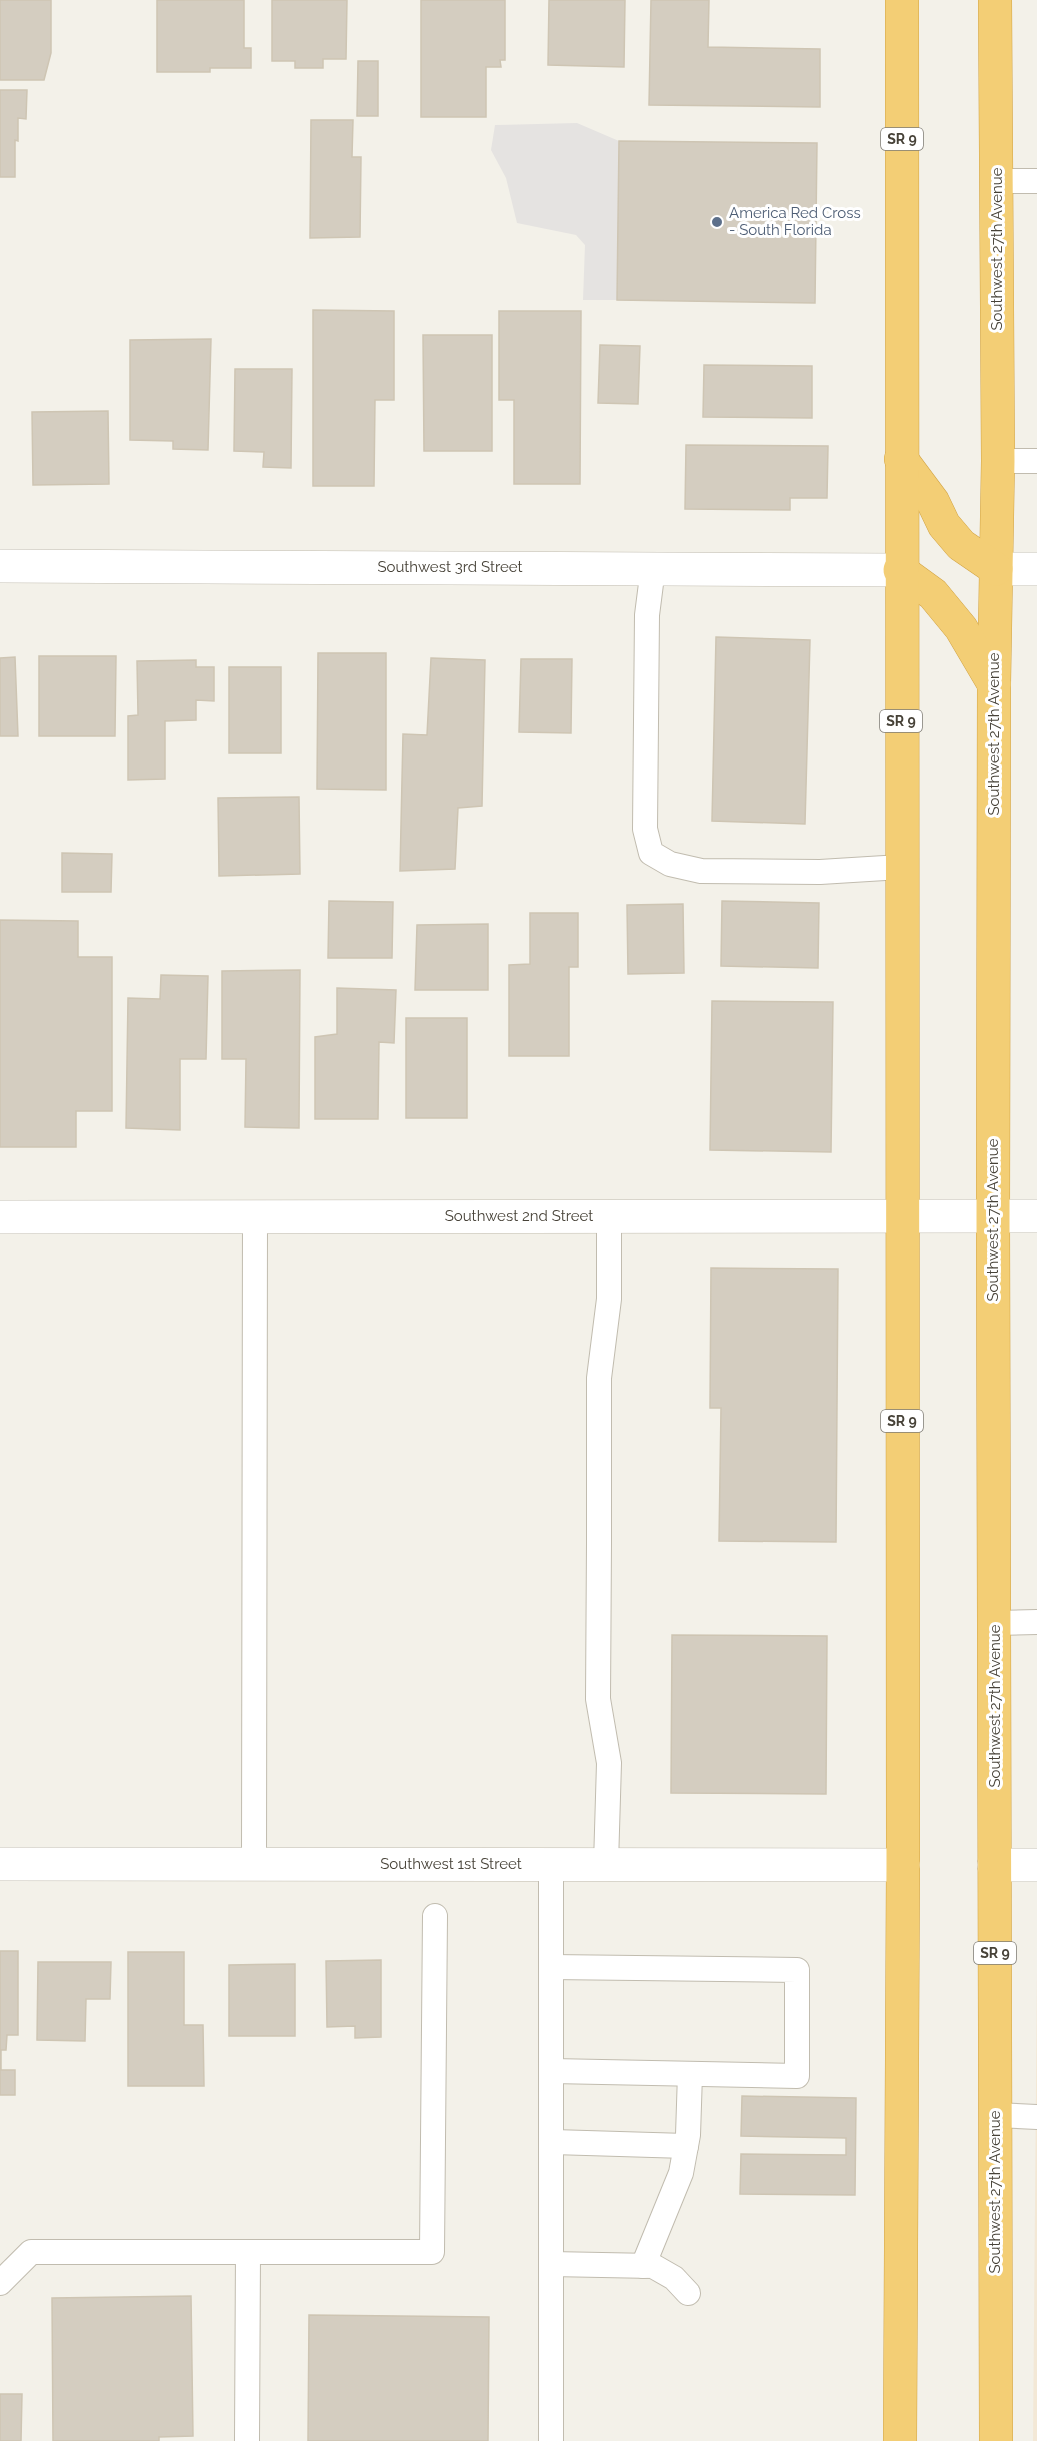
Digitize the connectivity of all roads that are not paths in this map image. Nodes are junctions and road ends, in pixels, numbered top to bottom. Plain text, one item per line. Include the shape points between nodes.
1 (902, 0) edge
2 (995, 0) edge
3 (1037, 181) edge
4 (996, 182) junction
5 (901, 459) junction
6 (998, 460) junction
7 (1037, 461) edge
8 (0, 566) edge
9 (653, 568) junction
10 (996, 569) junction
11 (1037, 569) edge
12 (900, 570) junction
13 (994, 684) junction
14 (901, 867) junction
15 (255, 1216) junction
16 (609, 1216) junction
17 (902, 1216) junction
18 (993, 1216) junction
19 (1037, 1216) edge
20 (0, 1217) edge
21 (1037, 1622) edge
22 (995, 1623) junction
23 (0, 1864) edge
24 (254, 1864) junction
25 (551, 1864) junction
26 (606, 1864) junction
27 (903, 1865) junction
28 (994, 1865) junction
29 (1037, 1865) edge
30 (435, 1916) dead end
31 (551, 1967) junction
32 (552, 2071) junction
33 (690, 2074) junction
34 (995, 2115) junction
35 (1037, 2117) edge
36 (553, 2142) junction
37 (686, 2146) junction
38 (248, 2252) junction
39 (551, 2264) junction
40 (644, 2266) junction
41 (0, 2283) edge
42 (688, 2293) dead end
43 (247, 2441) edge
44 (551, 2441) edge
45 (900, 2441) edge
46 (996, 2441) edge

1 - 5 highway, SR 9
2 - 4 highway, Southwest 27th Avenue / SR 9
3 - 4 lane
4 - 6 highway, Southwest 27th Avenue / SR 9
5 - 10 highway via 961,545
5 - 12 highway, SR 9
6 - 7 lane
6 - 10 highway, Southwest 27th Avenue / SR 9
8 - 9 street, Southwest 3rd Street
9 - 12 street, Southwest 3rd Street
9 - 14 lane via 647,615 645,829 651,853 670,864 701,871 820,872
10 - 11 street
10 - 13 highway, Southwest 27th Avenue / SR 9
12 - 13 highway via 933,594 961,628
12 - 14 highway, SR 9
13 - 18 highway, Southwest 27th Avenue / SR 9
14 - 17 highway, SR 9
15 - 16 street, Southwest 2nd Street
15 - 20 street, Southwest 2nd Street
15 - 24 lane
16 - 17 street, Southwest 2nd Street
16 - 26 lane via 609,1299 599,1378 598,1543 598,1699 609,1763
17 - 18 street, Southwest 2nd Street
17 - 27 highway, SR 9
18 - 19 street, Southwest 2nd Street
18 - 22 highway, Southwest 27th Avenue / SR 9
21 - 22 lane
22 - 28 highway, Southwest 27th Avenue / SR 9
23 - 24 street, Southwest 1st Street
24 - 25 street, Southwest 1st Street
25 - 26 street, Southwest 1st Street
25 - 31 lane
26 - 27 street, Southwest 1st Street
27 - 45 highway, SR 9
28 - 29 street
28 - 34 highway, Southwest 27th Avenue / SR 9
30 - 38 lane via 432,2252
31 - 32 lane
31 - 33 lane via 797,1970 797,2076
32 - 33 lane
32 - 36 lane
33 - 37 lane
34 - 35 lane
34 - 46 highway, Southwest 27th Avenue / SR 9
36 - 37 lane
36 - 39 lane
37 - 40 lane via 671,2200
38 - 41 lane via 31,2252
38 - 43 lane
39 - 40 lane
39 - 44 lane
40 - 42 lane via 653,2266 674,2278

